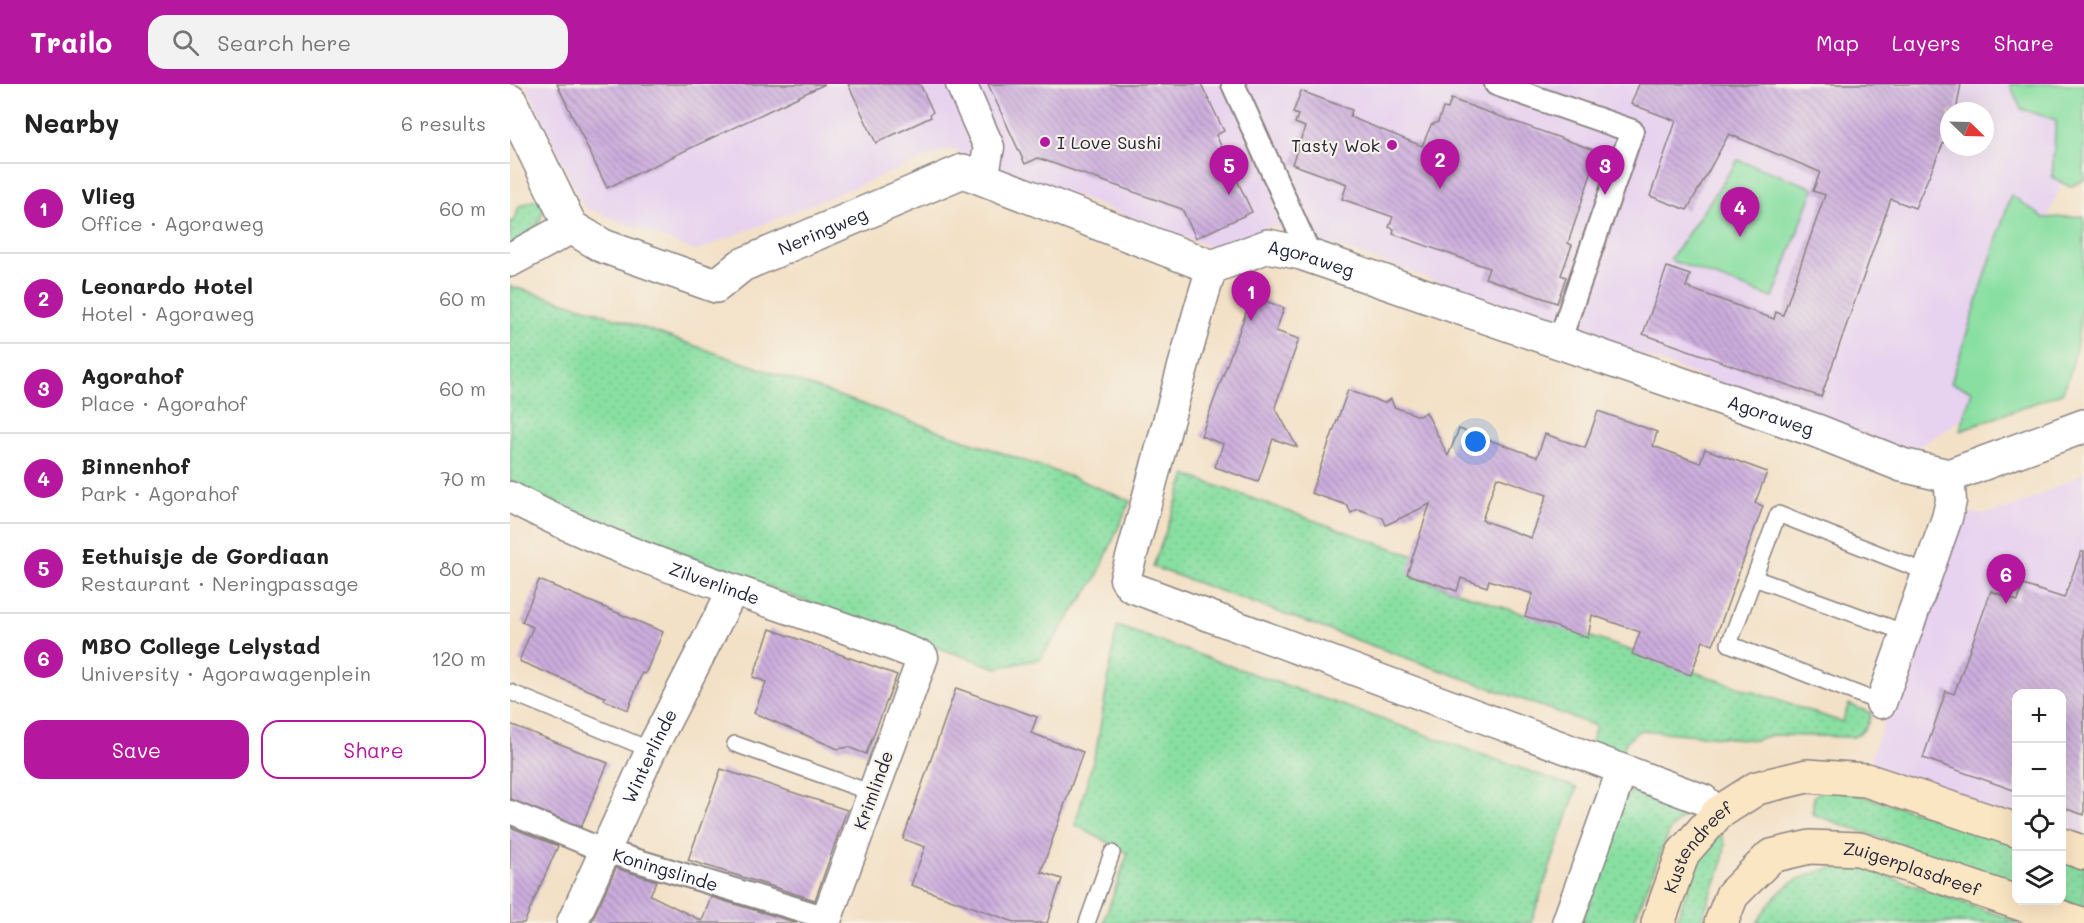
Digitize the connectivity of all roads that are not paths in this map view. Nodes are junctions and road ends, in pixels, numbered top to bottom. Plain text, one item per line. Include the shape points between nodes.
1 (961, 84) edge
2 (1496, 84) edge
3 (1238, 86) edge
4 (510, 101) edge
5 (983, 179) junction
6 (571, 227) junction
7 (1301, 253) junction
8 (510, 260) edge
9 (1212, 267) junction
10 (1559, 342) junction
11 (2084, 426) edge
12 (1949, 476) junction
13 (510, 497) edge
14 (1928, 573) junction
15 (1754, 578) junction
16 (733, 590) junction
17 (1906, 633) junction
18 (923, 657) joint
19 (510, 692) edge
20 (1881, 703) joint
21 (735, 744) dead end
22 (651, 750) junction
23 (1622, 770) junction
24 (872, 793) junction
25 (510, 812) edge
26 (1718, 813) junction
27 (2012, 829) edge
28 (2066, 847) edge
29 (605, 851) junction
30 (1112, 853) dead end
31 (2084, 853) edge
32 (826, 920) edge
33 (572, 923) edge
34 (1087, 923) edge
35 (1568, 923) edge
36 (1658, 923) edge
37 (1722, 923) edge
38 (2078, 923) edge

1 - 5 street via 988,147
2 - 10 street via 1632,131
3 - 7 street via 1305,244
4 - 6 street
5 - 6 street, Neringweg via 963,171 912,191 742,265 716,286 603,246
5 - 9 street, Neringweg
6 - 8 street
7 - 9 street, Agoraweg via 1268,246
7 - 10 street, Agoraweg
9 - 23 street via 1125,579 1131,587
10 - 12 street, Agoraweg via 1817,431 1902,465
11 - 12 street
12 - 14 street via 1951,501
13 - 16 street, Zilverlinde via 563,525
14 - 15 lane via 1778,513
14 - 17 street
15 - 17 lane
15 - 20 lane via 1729,644
16 - 18 street, Zilverlinde
16 - 22 street, Winterlinde
17 - 20 street
18 - 24 street, Krimlinde
19 - 22 lane
21 - 24 lane
22 - 29 street, Winterlinde
23 - 26 street via 1704,800
23 - 35 street
24 - 32 street, Krimlinde
25 - 29 street, Koningslinde
26 - 27 main road, Kustendreef via 1757,788 1807,776 1866,780
26 - 36 main road, Kustendreef via 1683,853
28 - 31 main road
29 - 32 street, Koningslinde
29 - 33 street, Winterlinde
30 - 34 lane
37 - 38 main road, Zuigerplasdreef via 1732,895 1771,856 1810,847 1859,849

